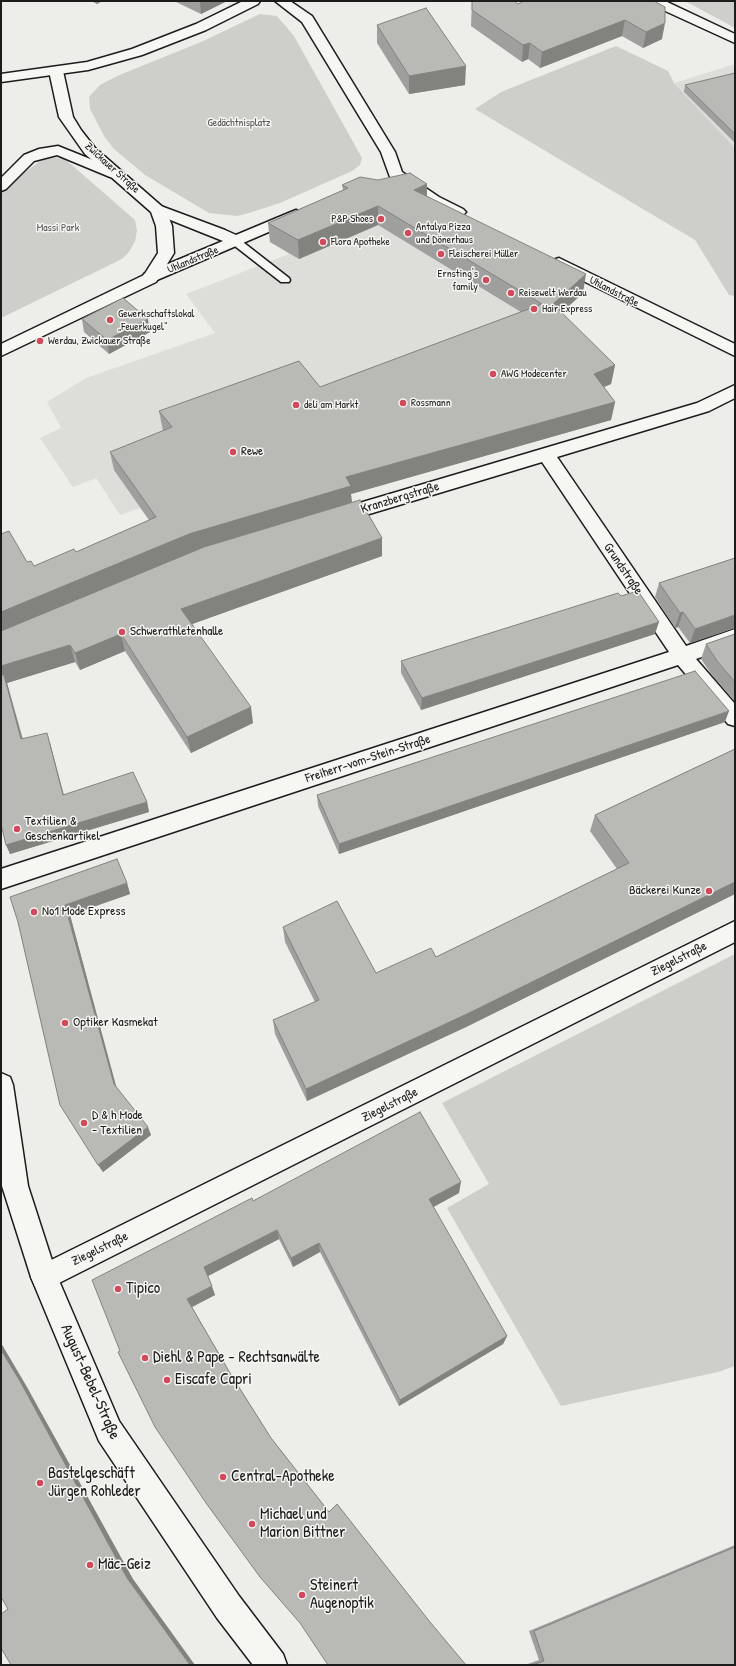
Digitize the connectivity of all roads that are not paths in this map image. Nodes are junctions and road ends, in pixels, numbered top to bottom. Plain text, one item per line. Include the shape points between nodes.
1 (253, 1) edge
2 (282, 1) edge
3 (656, 1) edge
4 (735, 39) edge
5 (56, 71) junction
6 (1, 78) edge
7 (115, 174) junction
8 (1, 186) edge
9 (312, 208) edge
10 (158, 210) junction
11 (470, 218) edge
12 (235, 241) junction
13 (548, 258) edge
14 (150, 278) junction
15 (284, 280) dead end
16 (1, 351) edge
17 (735, 351) edge
18 (735, 391) edge
19 (546, 454) junction
20 (320, 522) edge
21 (735, 637) edge
22 (682, 656) junction
23 (735, 718) edge
24 (1, 879) edge
25 (735, 931) edge
26 (1, 1085) edge
27 (8, 1188) edge
28 (44, 1277) junction
29 (272, 1665) edge

1 - 5 street via 202,27 137,52 88,66
2 - 11 street via 306,19 342,74 388,152 388,176
3 - 4 street
5 - 6 street
5 - 7 street, Zwickauer Straße via 66,117 90,152
7 - 8 street via 58,150 28,158
7 - 10 street, Zwickauer Straße
9 - 12 street, Uhlandstraße
10 - 12 street, Uhlandstraße
10 - 14 street via 164,226 166,253
12 - 14 street, Uhlandstraße
12 - 15 lane, Uhlandstraße
13 - 17 street, Uhlandstraße
14 - 16 street
18 - 19 street, Kranzbergstraße via 703,407
19 - 20 street, Kranzbergstraße
19 - 22 street, Grundstraße
21 - 22 street, Freiherr-vom-Stein-Straße
22 - 23 street, Grundstraße
22 - 24 street, Freiherr-vom-Stein-Straße
25 - 28 street, Ziegelstraße
26 - 27 street, August-Bebel-Straße
27 - 28 street, August-Bebel-Straße
28 - 29 street, August-Bebel-Straße via 109,1431 228,1607

